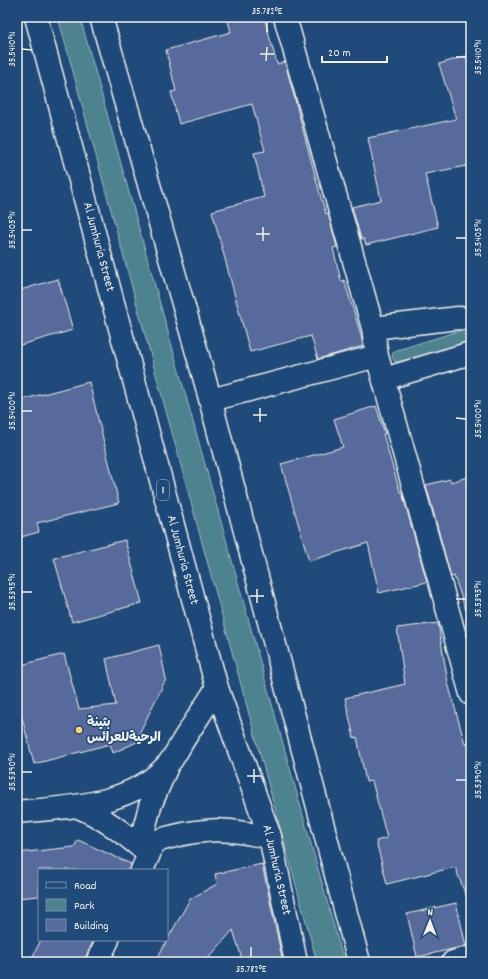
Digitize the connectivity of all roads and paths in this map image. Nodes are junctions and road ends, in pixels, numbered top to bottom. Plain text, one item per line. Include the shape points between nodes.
1 (36, 17) edge
2 (101, 17) edge
3 (285, 17) edge
4 (471, 319) edge
5 (373, 328) junction
6 (471, 353) edge
7 (377, 356) junction
8 (384, 379) junction
9 (210, 400) junction
10 (217, 688) junction
11 (471, 694) edge
12 (169, 762) junction
13 (76, 806) junction
14 (17, 812) edge
15 (270, 837) junction
16 (146, 862) edge
17 (108, 941) edge
18 (471, 957) edge
19 (97, 962) edge
20 (296, 962) edge
21 (359, 962) edge
22 (453, 962) edge

1 - 10 main road, Al Jumhuria Street / 1
2 - 9 main road
3 - 5 main road
4 - 5 main road via 458,318
5 - 7 main road
6 - 8 main road
7 - 8 main road
7 - 9 main road
8 - 11 main road
9 - 21 main road
10 - 12 main road
10 - 15 main road, Al Jumhuria Street / 1
12 - 13 main road via 139,788 116,797
12 - 16 main road via 150,806 144,829
13 - 14 main road
13 - 16 main road via 104,820
15 - 16 main road via 205,830 153,842
15 - 20 main road, Al Jumhuria Street / 1
17 - 19 main road
18 - 22 main road

